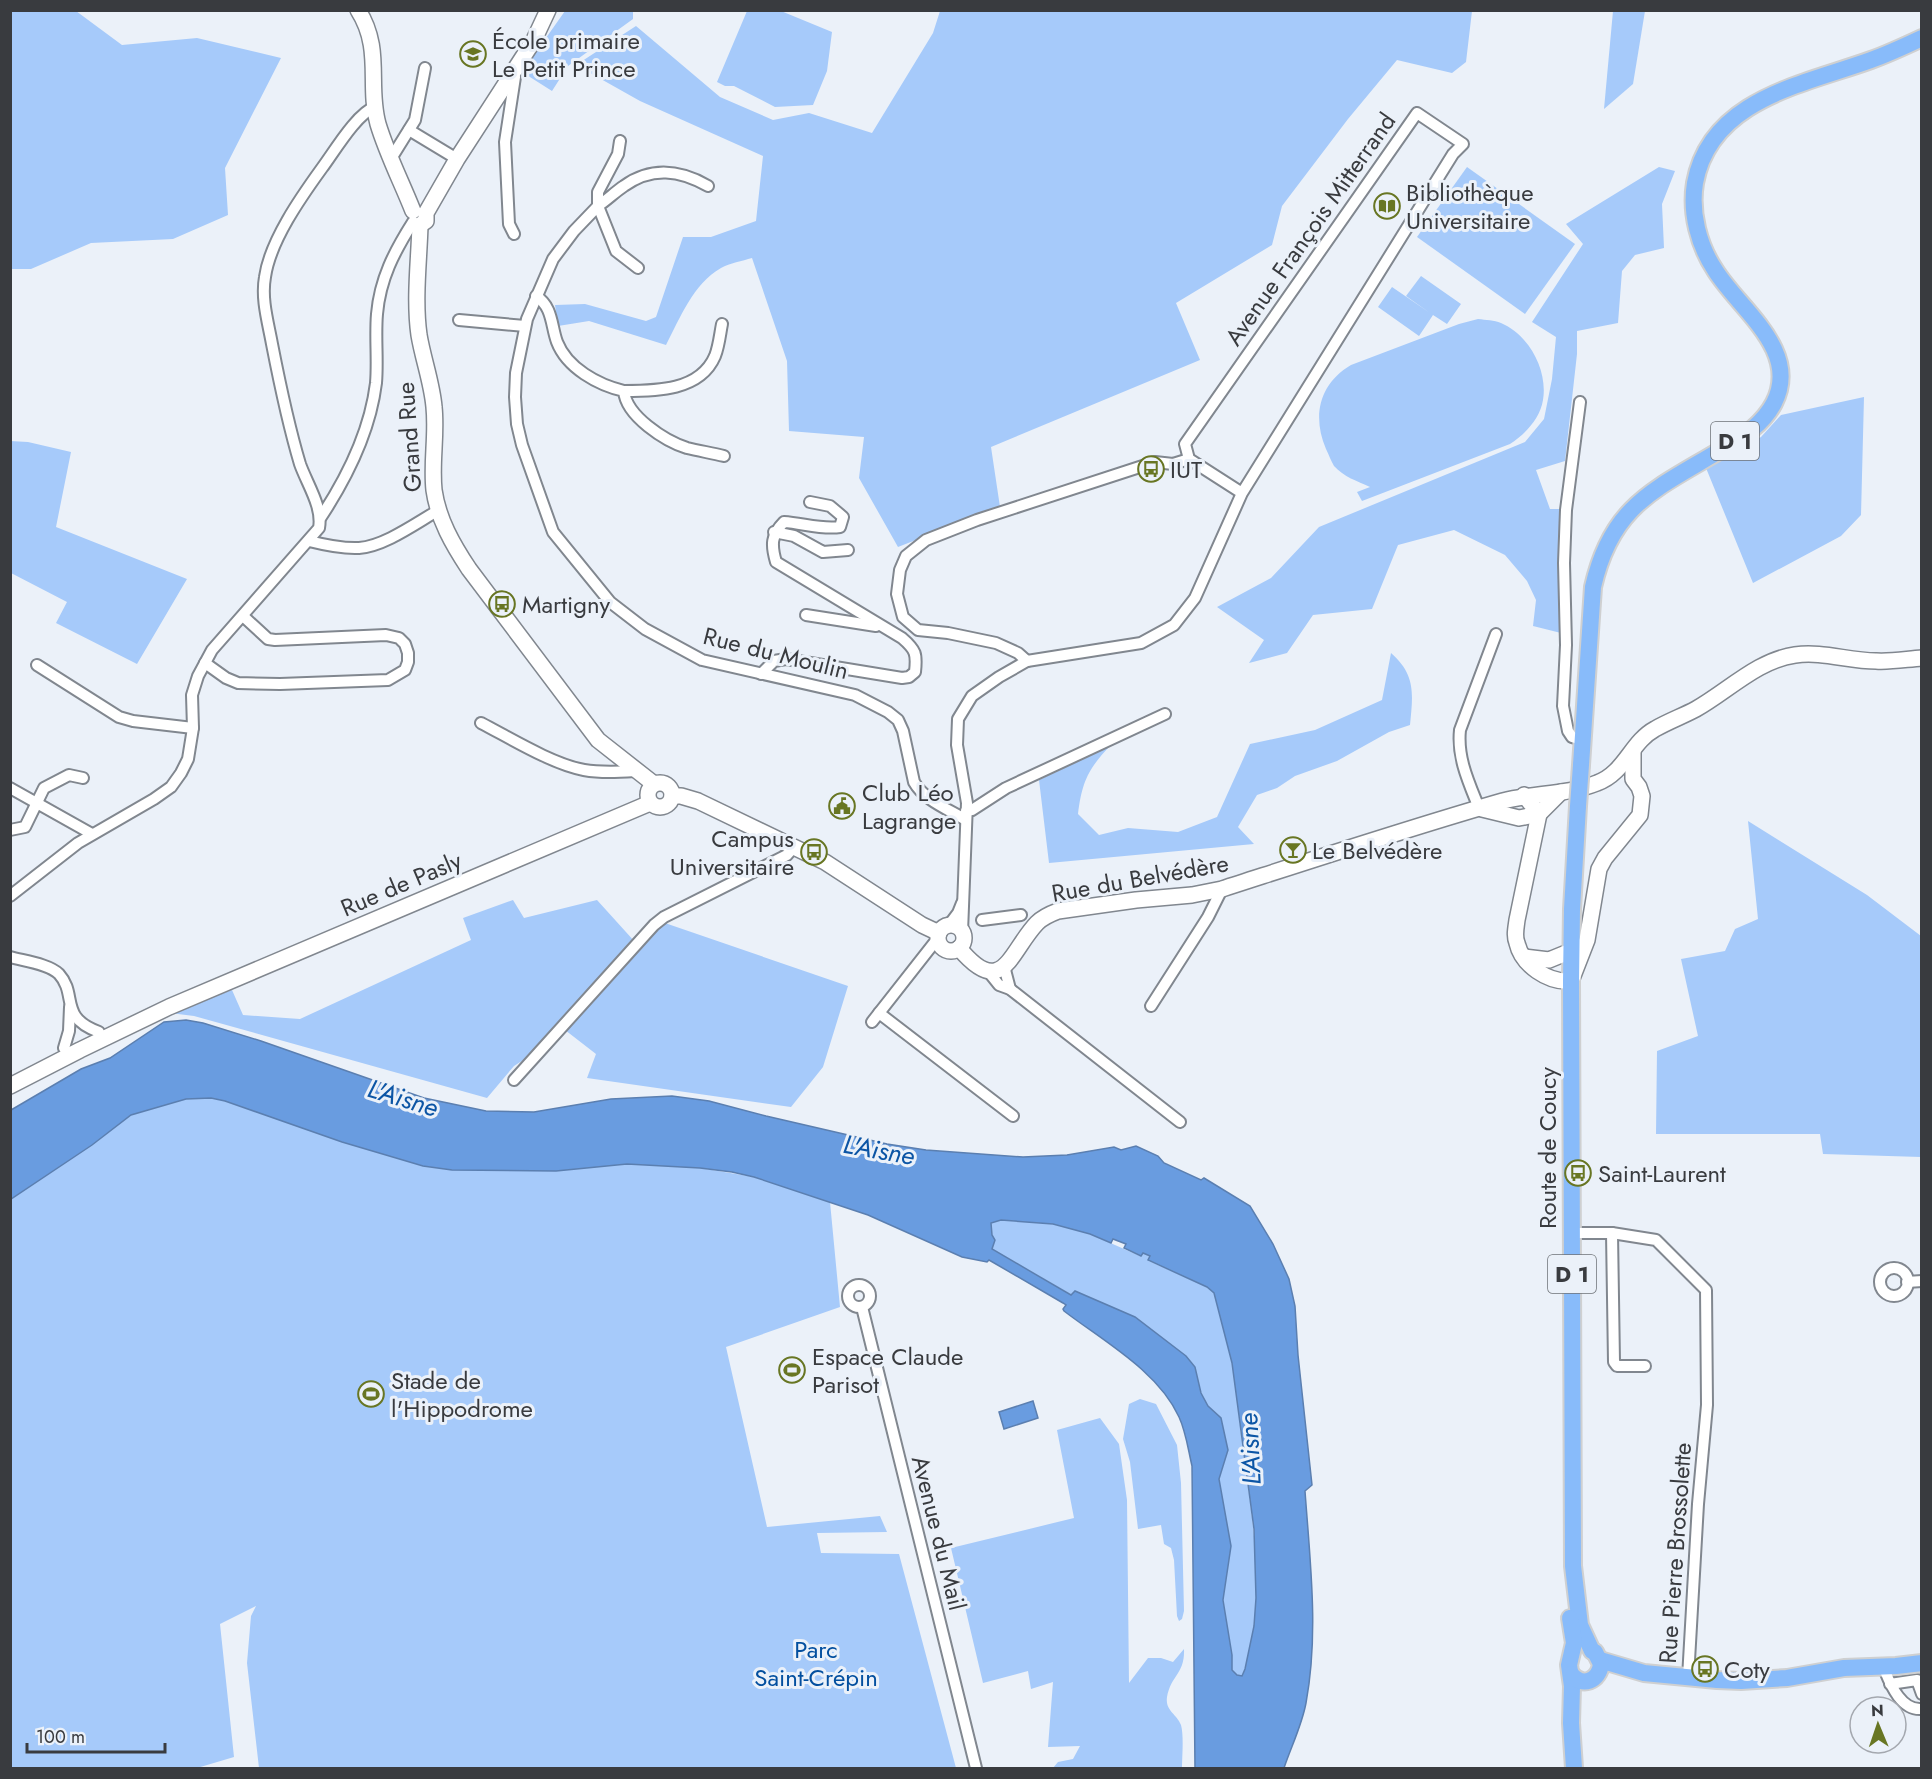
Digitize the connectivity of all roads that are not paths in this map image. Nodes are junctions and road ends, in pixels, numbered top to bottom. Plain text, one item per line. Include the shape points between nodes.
1 (358, 10) edge
2 (548, 10) edge
3 (1922, 38) edge
4 (425, 68) dead end
5 (513, 72) junction
6 (375, 107) junction
7 (409, 130) junction
8 (620, 141) dead end
9 (392, 157) junction
10 (457, 159) junction
11 (708, 186) dead end
12 (598, 206) junction
13 (418, 218) junction
14 (514, 234) dead end
15 (638, 268) dead end
16 (536, 296) junction
17 (459, 320) dead end
18 (722, 324) dead end
19 (525, 327) junction
20 (624, 391) junction
21 (1580, 402) dead end
22 (724, 456) dead end
23 (1189, 459) junction
24 (1242, 493) junction
25 (810, 502) dead end
26 (439, 510) junction
27 (321, 517) junction
28 (774, 532) junction
29 (309, 541) junction
30 (848, 550) dead end
31 (806, 615) dead end
32 (243, 616) junction
33 (884, 628) junction
34 (1496, 634) dead end
35 (1922, 658) edge
36 (1027, 661) junction
37 (205, 663) junction
38 (37, 664) dead end
39 (761, 674) junction
40 (1165, 714) dead end
41 (481, 723) dead end
42 (193, 728) junction
43 (1582, 740) junction
44 (1633, 751) junction
45 (636, 771) junction
46 (1614, 774) junction
47 (83, 778) dead end
48 (1633, 779) junction
49 (654, 784) junction
50 (10, 788) edge
51 (1561, 792) junction
52 (1524, 795) junction
53 (672, 796) junction
54 (650, 803) junction
55 (38, 804) junction
56 (1479, 808) junction
57 (1539, 814) junction
58 (966, 815) junction
59 (1519, 818) junction
60 (10, 830) edge
61 (92, 834) junction
62 (794, 847) junction
63 (1532, 851) junction
64 (1222, 889) junction
65 (10, 896) edge
66 (1021, 915) dead end
67 (982, 920) dead end
68 (947, 932) junction
69 (959, 948) junction
70 (1571, 951) junction
71 (10, 957) edge
72 (1524, 957) junction
73 (1004, 966) junction
74 (987, 970) junction
75 (1571, 981) junction
76 (1010, 989) junction
77 (1151, 1006) dead end
78 (70, 1007) junction
79 (169, 1007) junction
80 (879, 1013) junction
81 (872, 1022) dead end
82 (99, 1032) junction
83 (64, 1048) junction
84 (514, 1080) dead end
85 (10, 1082) edge
86 (10, 1086) edge
87 (1014, 1116) dead end
88 (1180, 1122) dead end
89 (1572, 1233) junction
90 (1612, 1233) junction
91 (1922, 1281) edge
92 (1907, 1282) dead end
93 (862, 1307) dead end
94 (1646, 1366) dead end
95 (1573, 1566) junction
96 (1572, 1656) junction
97 (1922, 1663) edge
98 (1595, 1666) junction
99 (1891, 1673) junction
100 (1571, 1674) junction
101 (1688, 1678) junction
102 (1922, 1694) edge
103 (1922, 1709) edge
104 (1574, 1748) junction
105 (976, 1768) edge
106 (1574, 1768) edge

1 - 6 main road via 372,41
2 - 5 main road
3 - 43 main road, D 1 via 1770,95 1728,124 1712,143 1700,167 1694,200 1702,245 1724,283 1773,344 1780,370 1777,396 1759,424 1647,495 1616,528 1600,559 1593,587
4 - 7 street via 415,120
5 - 10 main road
5 - 14 street via 505,142 509,224
6 - 9 main road
6 - 27 street via 360,118 315,177 279,238 265,276 264,298 288,422
7 - 9 street
7 - 10 street
8 - 12 street via 618,154 598,192
9 - 13 main road
10 - 13 main road
11 - 12 street, Rue du Moulin via 677,173 650,175 624,186
12 - 15 street via 616,251
12 - 16 street, Rue du Moulin via 554,259
13 - 26 main road, Grand Rue via 417,310 434,406 434,490
13 - 27 street via 393,254 382,279 376,383 364,436
16 - 19 street, Rue du Moulin
16 - 20 street via 550,313 557,343 576,367 609,387
17 - 19 street
18 - 20 street via 715,356 698,377 670,388
19 - 39 street, Rue du Moulin via 516,373 517,424 553,532 610,602 645,629 702,660
20 - 22 street via 629,406 656,432 687,448
21 - 43 street via 1566,510 1563,706 1568,731
23 - 24 street
23 - 24 street, Avenue François Mitterrand via 1185,444 1417,113 1463,144 1453,154
23 - 36 street via 1173,464 1155,462 977,520 926,540 906,556 897,594 903,617 918,630 996,643
24 - 36 street, Avenue François Mitterrand via 1195,598 1174,625 1142,643
25 - 28 street via 830,506 843,517 840,527 784,522
26 - 29 street via 377,544 332,547
26 - 45 main road, Grand Rue via 451,541 476,578 598,740
27 - 29 street via 319,528
28 - 30 street via 794,536 823,552
28 - 33 street via 772,549 776,562
29 - 32 street
31 - 33 street
32 - 37 street
32 - 37 street via 268,639 275,640 386,635 399,638 405,644 408,662 405,670 388,680 280,684 238,683
33 - 39 street via 912,647 915,672 909,677 786,659 774,661
34 - 56 street via 1460,730 1458,746
35 - 44 main road via 1876,661 1797,654 1781,657 1697,709 1643,736
36 - 58 street, Avenue François Mitterrand via 972,696 958,719 957,745
37 - 42 street via 192,695
38 - 42 street via 119,717
39 - 58 street, Rue du Moulin via 855,695 888,712 903,731 918,789
40 - 58 street via 1005,788
41 - 45 street via 581,770
42 - 61 street via 188,759 171,787
43 - 70 main road, D 1, bridge
44 - 46 main road
44 - 48 main road
45 - 49 main road, Grand Rue
46 - 48 main road
46 - 51 main road, Rue du Belvédère via 1598,783
47 - 55 street via 69,775 44,788
48 - 75 main road via 1642,796 1640,815 1599,869 1587,940
49 - 53 main road via 666,785
49 - 54 main road via 648,795
50 - 55 street
51 - 52 main road, Rue du Belvédère
51 - 57 main road
52 - 56 main road, Rue du Belvédère
52 - 57 main road
52 - 59 main road
53 - 54 main road via 669,804 661,808
53 - 62 main road via 698,801
54 - 79 main road, Rue de Pasly
55 - 60 street via 25,827
55 - 61 street
56 - 59 main road
56 - 64 main road, Rue du Belvédère
57 - 59 main road
57 - 63 main road
58 - 68 street, Avenue François Mitterrand via 964,913
59 - 63 main road
61 - 65 street
62 - 68 main road via 825,862 922,925
62 - 84 street via 787,855 664,916
63 - 72 main road via 1515,936
64 - 73 main road, Rue du Belvédère via 1058,911 1037,923
64 - 77 street
66 - 67 street, Rue du Belvédère
68 - 69 main road via 964,938
68 - 69 main road via 939,943 946,950
68 - 80 street
69 - 74 main road via 979,968
70 - 72 main road via 1549,960
70 - 75 main road, D 1
71 - 78 street via 58,973
72 - 75 main road via 1543,975
73 - 74 main road
73 - 76 street
74 - 76 street via 999,985
75 - 89 main road, Route de Coucy / D 1
76 - 88 street
78 - 82 street via 76,1019
78 - 83 street
79 - 82 main road, Rue de Pasly
79 - 86 main road, Rue de Pasly
80 - 81 street
80 - 87 street
82 - 83 main road, Rue de Pasly
83 - 85 main road, Rue de Pasly
89 - 90 street
89 - 95 main road, Route de Coucy / D 1
90 - 94 street via 1614,1362 1617,1366
90 - 101 street, Rue Pierre Brossolette via 1656,1240 1706,1290 1707,1405
91 - 92 street
93 - 105 street, Avenue du Mail
95 - 96 main road, Route de Coucy via 1569,1607
95 - 98 main road, Route de Coucy via 1580,1625
96 - 98 main road via 1581,1650
96 - 100 main road, Route de Coucy
97 - 99 main road
98 - 100 main road via 1579,1681
98 - 101 main road
98 - 104 main road via 1579,1704
99 - 101 main road via 1844,1668 1741,1681
99 - 102 street via 1917,1680
99 - 103 street via 1905,1705
100 - 104 main road, Route de Coucy
104 - 106 main road

